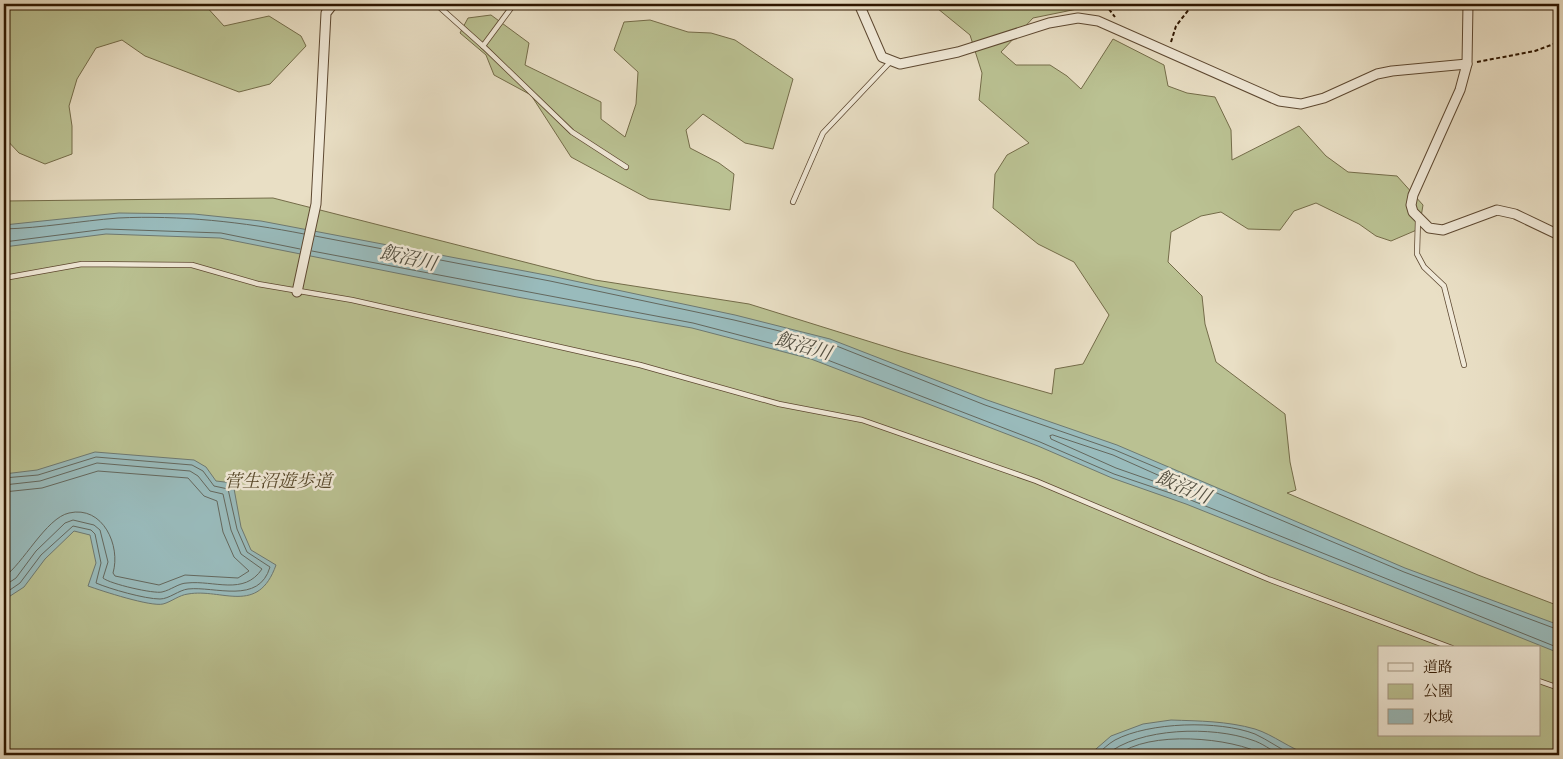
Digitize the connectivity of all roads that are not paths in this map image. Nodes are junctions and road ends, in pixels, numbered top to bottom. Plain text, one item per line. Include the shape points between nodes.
1 (333, 4) edge
2 (436, 4) edge
3 (514, 4) edge
4 (859, 4) edge
5 (1468, 4) edge
6 (483, 46) junction
7 (891, 61) junction
8 (1467, 64) junction
9 (626, 167) dead end
10 (793, 202) dead end
11 (1418, 219) junction
12 (1559, 235) edge
13 (4, 278) edge
14 (298, 289) junction
15 (1464, 364) dead end
16 (1447, 646) edge
17 (1540, 681) edge
18 (1559, 688) edge

1 - 14 street via 326,13 316,204
2 - 6 lane
3 - 6 lane
4 - 7 street via 882,57
5 - 8 street
6 - 9 lane via 572,132
7 - 8 street via 900,64 958,52 1078,18 1098,21 1279,101 1301,104 1324,98 1377,74
7 - 10 lane via 823,133
8 - 11 street via 1460,90 1414,195 1411,205
11 - 12 street via 1429,228 1443,230 1497,210 1515,214
11 - 15 lane via 1417,254 1424,267 1444,286
13 - 14 lane via 82,264 192,264 258,284
14 - 16 lane via 611,358 779,404 862,420 1036,481 1268,579
17 - 18 lane

